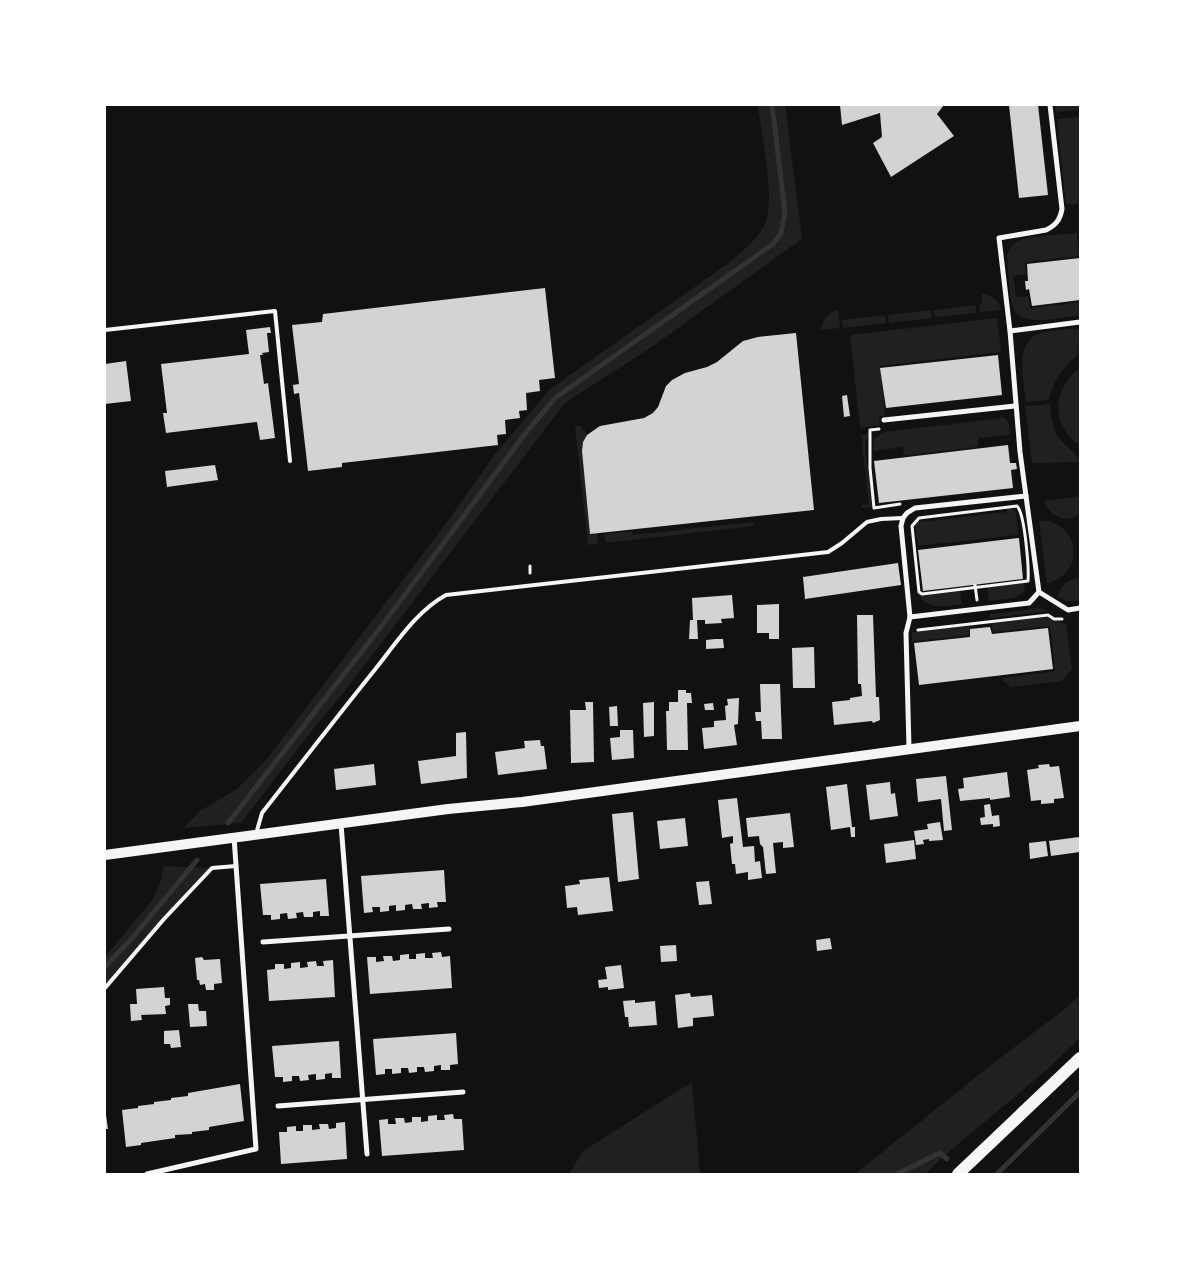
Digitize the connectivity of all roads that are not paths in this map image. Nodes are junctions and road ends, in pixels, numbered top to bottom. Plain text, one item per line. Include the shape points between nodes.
1 (1050, 105) edge
2 (1080, 322) edge
3 (105, 330) edge
4 (1010, 331) junction
5 (1015, 406) junction
6 (884, 420) road end
7 (290, 461) dead end
8 (1026, 496) junction
9 (903, 518) junction
10 (1039, 592) junction
11 (1080, 608) edge
12 (910, 618) junction
13 (1080, 726) edge
14 (910, 748) junction
15 (341, 823) junction
16 (256, 834) junction
17 (234, 836) junction
18 (105, 855) edge
19 (236, 866) junction
20 (448, 929) dead end
21 (350, 937) junction
22 (263, 942) dead end
23 (105, 988) edge
24 (1080, 1058) edge
25 (463, 1092) dead end
26 (363, 1100) junction
27 (278, 1106) dead end
28 (992, 1142) junction
29 (367, 1154) dead end
30 (975, 1165) dead end
31 (147, 1174) edge
32 (958, 1174) edge

1 - 4 street via 1062,208 1060,219 1046,230 999,238
2 - 4 street
3 - 7 lane via 275,312
4 - 5 street
5 - 6 street
5 - 8 street
8 - 9 street via 915,508
8 - 10 street
9 - 12 street via 901,533
9 - 16 lane via 868,522 828,552 446,595 418,617 349,701 262,813
10 - 11 street via 1068,610
10 - 12 street via 1029,603
12 - 14 street via 906,633
13 - 14 main road
14 - 15 main road via 522,802 448,808
15 - 16 main road
15 - 21 street
16 - 17 main road
17 - 18 main road
17 - 19 street
19 - 23 lane via 212,868
19 - 31 street via 256,1149
20 - 21 street
21 - 22 street
21 - 26 street
24 - 28 main road
25 - 26 street
26 - 27 street
26 - 29 street
28 - 30 lane
28 - 32 main road

